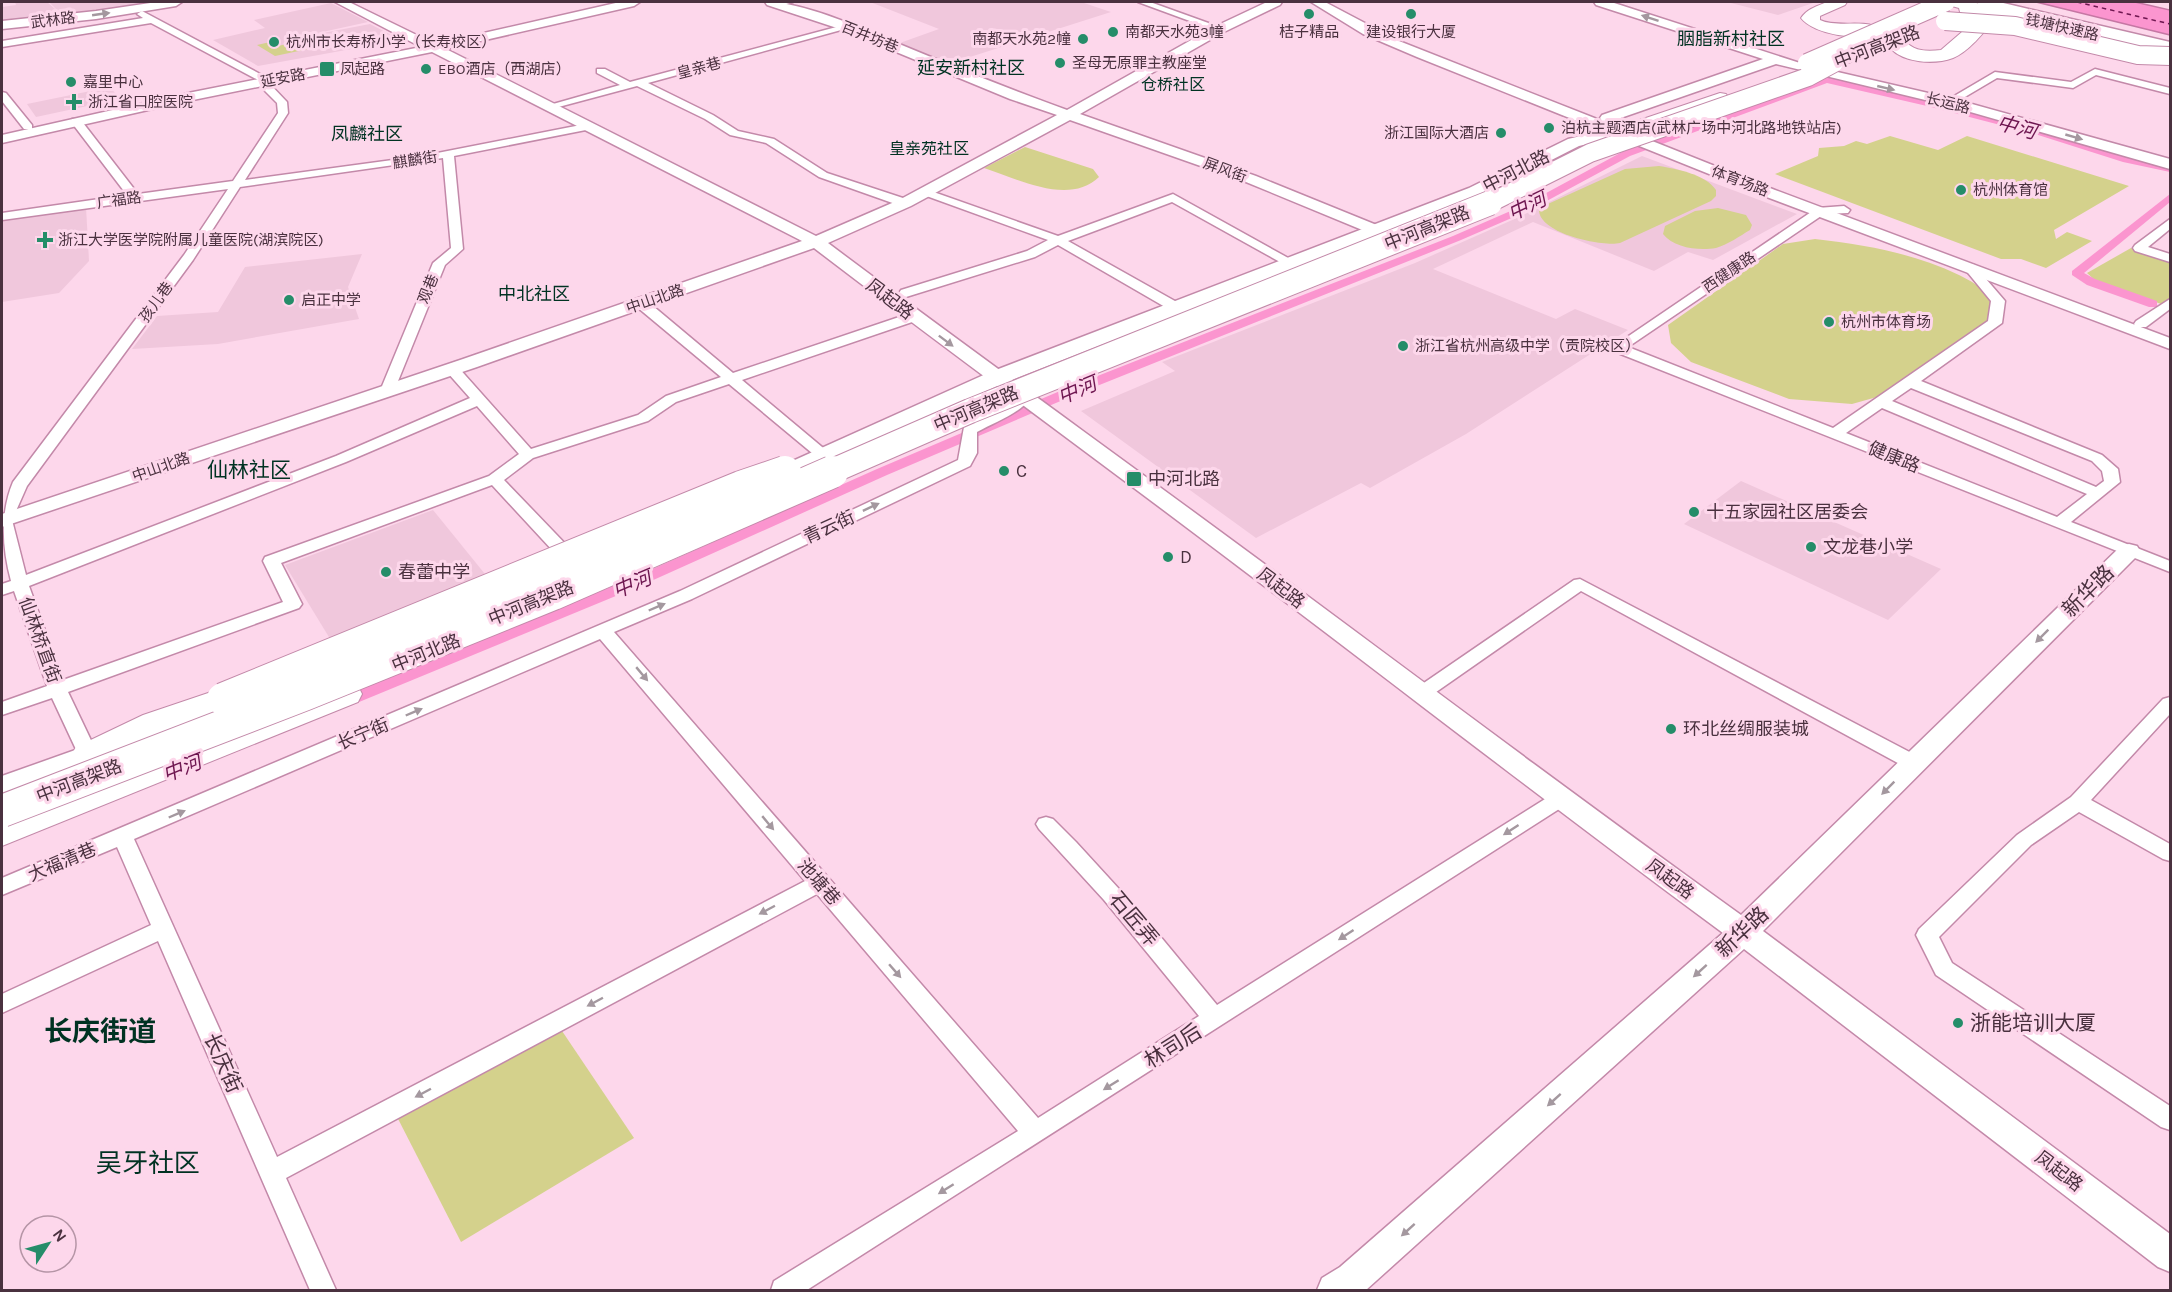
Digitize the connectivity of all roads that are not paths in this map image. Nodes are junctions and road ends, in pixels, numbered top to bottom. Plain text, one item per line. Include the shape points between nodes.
1 (176, 2) edge
2 (341, 2) edge
3 (352, 2) edge
4 (615, 2) edge
5 (634, 2) edge
6 (778, 2) edge
7 (1143, 2) edge
8 (1276, 2) edge
9 (1317, 2) edge
10 (1330, 2) edge
11 (1599, 2) edge
12 (1832, 2) edge
13 (1839, 2) edge
14 (1930, 2) edge
15 (1937, 2) edge
16 (1946, 2) edge
17 (1986, 2) edge
18 (2011, 3) edge
19 (1964, 4) edge
20 (135, 9) junction
21 (1811, 13) junction
22 (150, 20) junction
23 (1945, 21) junction
24 (2026, 23) junction
25 (2074, 23) junction
26 (2, 25) edge
27 (847, 27) junction
28 (1983, 27) junction
29 (1868, 28) junction
30 (1220, 29) junction
31 (1895, 40) junction
32 (2, 44) edge
33 (436, 44) junction
34 (2170, 44) edge
35 (2138, 50) joint
36 (2170, 56) edge
37 (1781, 61) junction
38 (1830, 61) junction
39 (601, 71) dead end
40 (260, 80) junction
41 (635, 85) junction
42 (2170, 91) edge
43 (2, 95) edge
44 (1722, 98) junction
45 (1949, 102) junction
46 (554, 105) junction
47 (1070, 114) junction
48 (76, 121) junction
49 (591, 126) junction
50 (28, 127) junction
51 (1628, 130) junction
52 (2, 133) edge
53 (2, 138) edge
54 (1672, 150) junction
55 (448, 154) junction
56 (2170, 164) edge
57 (236, 184) junction
58 (925, 192) junction
59 (135, 198) junction
60 (905, 203) junction
61 (1844, 210) junction
62 (1821, 211) junction
63 (2, 216) edge
64 (2170, 224) edge
65 (1378, 231) junction
66 (821, 240) junction
67 (1058, 240) junction
68 (2170, 258) edge
69 (1293, 264) junction
70 (1970, 268) junction
71 (906, 293) junction
72 (2170, 303) edge
73 (642, 304) junction
74 (1177, 308) junction
75 (913, 317) junction
76 (2141, 324) junction
77 (2170, 335) edge
78 (2170, 344) edge
79 (1618, 348) joint
80 (452, 369) junction
81 (1005, 374) junction
82 (730, 378) junction
83 (1911, 382) junction
84 (387, 391) junction
85 (479, 400) junction
86 (1881, 402) junction
87 (1043, 404) junction
88 (1835, 434) junction
89 (861, 446) junction
90 (528, 455) junction
91 (823, 455) junction
92 (495, 478) junction
93 (2, 482) edge
94 (19, 484) junction
95 (2098, 493) junction
96 (3, 520) edge
97 (2059, 523) junction
98 (2129, 551) junction
99 (572, 561) junction
100 (2170, 567) edge
101 (20, 584) junction
102 (2, 590) edge
103 (553, 594) junction
104 (603, 631) junction
105 (57, 689) junction
106 (1422, 693) junction
107 (2170, 703) edge
108 (2, 709) edge
109 (88, 755) junction
110 (1914, 763) junction
111 (2, 787) edge
112 (2, 795) edge
113 (1560, 799) junction
114 (2078, 802) junction
115 (2, 811) edge
116 (2, 821) edge
117 (1046, 824) dead end
118 (2, 833) edge
119 (123, 837) junction
120 (2170, 853) edge
121 (819, 883) junction
122 (2, 887) edge
123 (164, 929) junction
124 (1743, 932) junction
125 (2, 1004) edge
126 (1215, 1019) junction
127 (2170, 1119) edge
128 (1035, 1133) junction
129 (272, 1173) junction
130 (2170, 1255) edge
131 (1350, 1287) edge
132 (323, 1290) edge
133 (784, 1290) edge

1 - 20 main road, 武林路
2 - 33 main road, 凤起路
3 - 33 main road
4 - 33 main road, 延安路
5 - 33 main road, 延安路
6 - 27 main road, 百井坊巷
7 - 30 street
8 - 30 main road, 中山北路
9 - 51 main road, 体育场路 via 1390,42
10 - 51 main road, 体育场路 via 1372,26
37 -> 11 main road, 长运路
12 - 21 highway
13 - 21 highway
14 - 29 highway
15 - 19 main road
16 - 38 highway, 中河高架路, bridge
17 - 23 highway, 中河高架路
17 - 25 main road
18 - 34 highway
19 - 24 main road
19 - 25 highway
19 - 28 highway via 1985,17
19 - 36 highway, 钱塘快速路
20 - 22 street, 孩儿巷
26 -> 20 main road, 武林路
21 - 29 highway via 1809,18 1819,26
21 - 38 highway via 1802,17 1827,37
22 - 32 street
22 - 40 street, 孩儿巷
23 - 31 highway, 中河高架路
23 - 36 highway, bridge via 2011,24 2132,53
24 - 28 highway via 2000,22
24 - 35 main road
25 - 34 main road
27 - 41 street, 皇亲巷
27 - 47 main road, 百井坊巷 via 1015,96
28 - 31 highway via 1939,56 1908,52 1900,49
28 - 38 highway via 1959,53 1942,58 1885,55
29 - 38 highway
30 - 47 main road, 中山北路
31 - 38 highway, 中河高架路
33 - 40 main road, 延安路
33 - 46 main road, 凤起路
35 - 36 highway
37 - 38 main road, 长运路
37 - 51 main road
38 - 44 highway, bridge
38 -> 45 main road, 长运路
38 - 51 highway via 1696,97
38 - 51 main road via 1677,129
38 - 103 highway, 中河高架路, bridge via 1808,77 1590,153 1493,202 970,411
39 - 41 street
40 - 48 main road, 延安路
40 - 50 main road, 延安路
40 - 57 street, 孩儿巷 via 282,102 283,113
41 - 46 street, 皇亲巷
41 - 60 street via 709,117 734,133 770,141 823,176
42 - 45 street via 2095,72 2073,85 1995,75
43 - 50 street
44 - 51 highway
44 - 51 main road via 1681,100
45 -> 56 main road, 长运路
46 - 49 main road, 凤起路
46 - 66 main road
47 - 58 main road, 中山北路
47 - 65 main road, 屏风街 via 1251,179
48 - 53 main road, 延安路
48 - 59 street
49 - 55 street, 麒麟街
49 - 66 main road, 凤起路
50 - 52 main road, 延安路
51 - 54 main road, 体育场路
51 - 65 main road, 中河北路 via 1574,142 1475,192
51 - 87 main road, 中河北路 via 1585,150 1561,170 1488,209
51 - 89 highway, 中河高架路 via 1574,149 1481,199
54 - 61 main road, 体育场路
54 - 62 main road, 体育场路
55 - 57 street, 麒麟街
55 - 84 street, 观巷 via 457,249 439,262
57 - 59 street, 广福路
57 - 94 street, 孩儿巷 via 189,257
58 - 60 main road, 中山北路
58 - 67 street
59 - 63 street, 广福路
60 - 66 main road, 中山北路
61 - 62 street
61 - 76 main road, 体育场路
62 - 70 main road, 体育场路
62 - 79 street, 西健康路
64 - 68 street via 2139,248
65 - 69 main road, 中河北路
66 - 71 main road via 855,252
66 - 73 main road, 中山北路
66 - 75 main road, 凤起路
67 - 69 street via 1173,198
67 - 71 street via 1031,254
67 - 74 street
69 - 74 main road, 中河北路
70 - 78 main road, 体育场路
70 - 83 street via 1998,301 1995,323
71 - 81 main road
72 - 76 street
73 - 80 main road, 中山北路
73 - 82 street
74 - 81 main road, 中河北路
75 -> 81 main road, 凤起路
75 - 82 street
76 - 77 main road, 体育场路
79 - 88 street, 健康路
80 - 84 main road, 中山北路
80 - 85 street
81 - 87 main road, 凤起路
81 - 91 main road, 中河北路
82 - 90 street via 671,399 643,418
82 - 91 street
83 - 86 street
83 - 95 street via 2097,459 2110,469 2112,482
84 - 96 main road, 中山北路
85 - 90 street
85 - 101 street via 341,459
86 - 88 street
86 - 95 street
104 -> 87 street, 青云街 via 965,463 969,438 1011,408
87 - 106 main road, 凤起路
87 - 116 main road, 中河北路 via 977,414 542,609
88 - 97 street, 健康路
89 - 109 highway, bridge via 741,487 223,699 155,723
89 - 112 highway, 中河高架路 via 297,683
90 - 92 street
91 - 99 main road, 中河北路
92 - 99 street
92 - 105 street via 271,561 293,604
93 - 94 street
94 - 96 street, 孩儿巷
95 - 97 street
96 - 101 street, 仙林桥直街
97 - 98 street, 健康路
98 - 100 street, 健康路
98 -> 110 main road, 新华路
99 - 109 main road, 中河北路 via 225,705
101 - 102 street
101 - 105 street, 仙林桥直街
103 - 115 highway, 中河高架路, bridge
103 - 118 highway, bridge via 383,678
119 -> 104 street, 长宁街
104 -> 121 street, 池塘巷
105 - 108 street
105 - 109 street, 仙林桥直街
106 - 110 street via 1580,584
106 - 113 main road, 凤起路
107 - 114 street
109 - 111 main road, 中河北路
110 -> 124 main road, 新华路
113 - 124 main road, 凤起路
113 -> 126 street, 林司后
114 - 120 street
114 - 127 street via 2025,840 1927,935 1944,969
117 - 126 street, 石匠弄 via 1136,920
119 - 122 street, 大福清巷
119 - 123 street, 长庆街
121 -> 128 street, 池塘巷
121 -> 129 street
123 - 125 street
123 - 129 street, 长庆街
124 - 130 main road, 凤起路
124 -> 131 main road, 新华路
126 -> 128 street, 林司后
128 -> 133 street, 林司后
129 - 132 street, 长庆街

